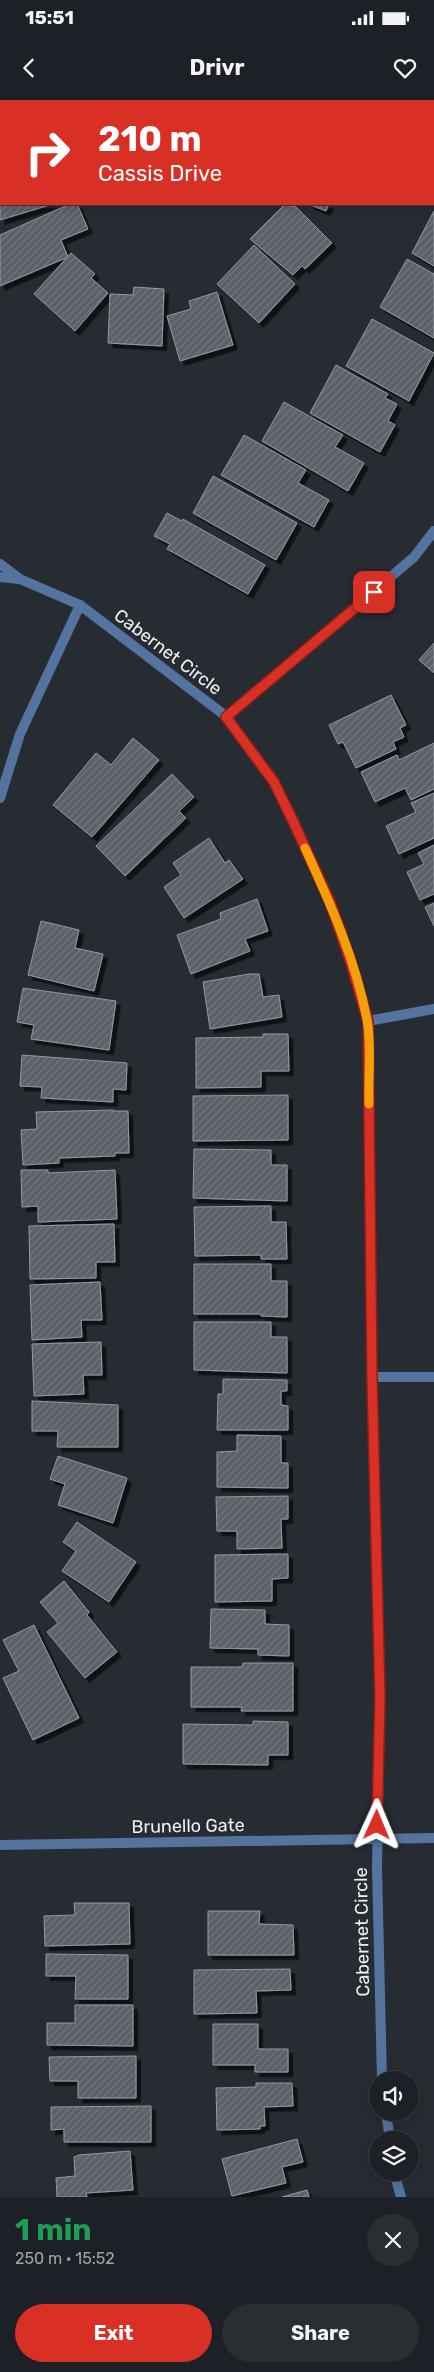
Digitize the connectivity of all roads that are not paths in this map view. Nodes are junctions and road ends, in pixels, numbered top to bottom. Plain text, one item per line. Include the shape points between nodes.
1 (434, 530) edge
2 (0, 564) edge
3 (0, 577) edge
4 (20, 579) junction
5 (80, 605) junction
6 (226, 717) junction
7 (0, 798) edge
8 (434, 1010) edge
9 (368, 1021) junction
10 (434, 1377) edge
11 (372, 1378) junction
12 (434, 1838) edge
13 (377, 1840) junction
14 (0, 1845) edge
15 (382, 2071) edge
16 (397, 2181) edge
17 (401, 2197) edge

1 - 6 street via 414,558
2 - 4 street, Cabernet Circle
3 - 4 street, Cabernet Circle
4 - 5 street, Cabernet Circle
5 - 6 street, Cabernet Circle
5 - 7 street via 20,734
6 - 9 street, Cabernet Circle via 274,782 292,819 330,902
8 - 9 street
9 - 11 street, Cabernet Circle
10 - 11 street
11 - 13 street, Cabernet Circle via 380,1697
12 - 13 street, Brunello Gate
13 - 14 street, Brunello Gate
13 - 15 street, Cabernet Circle
16 - 17 street

